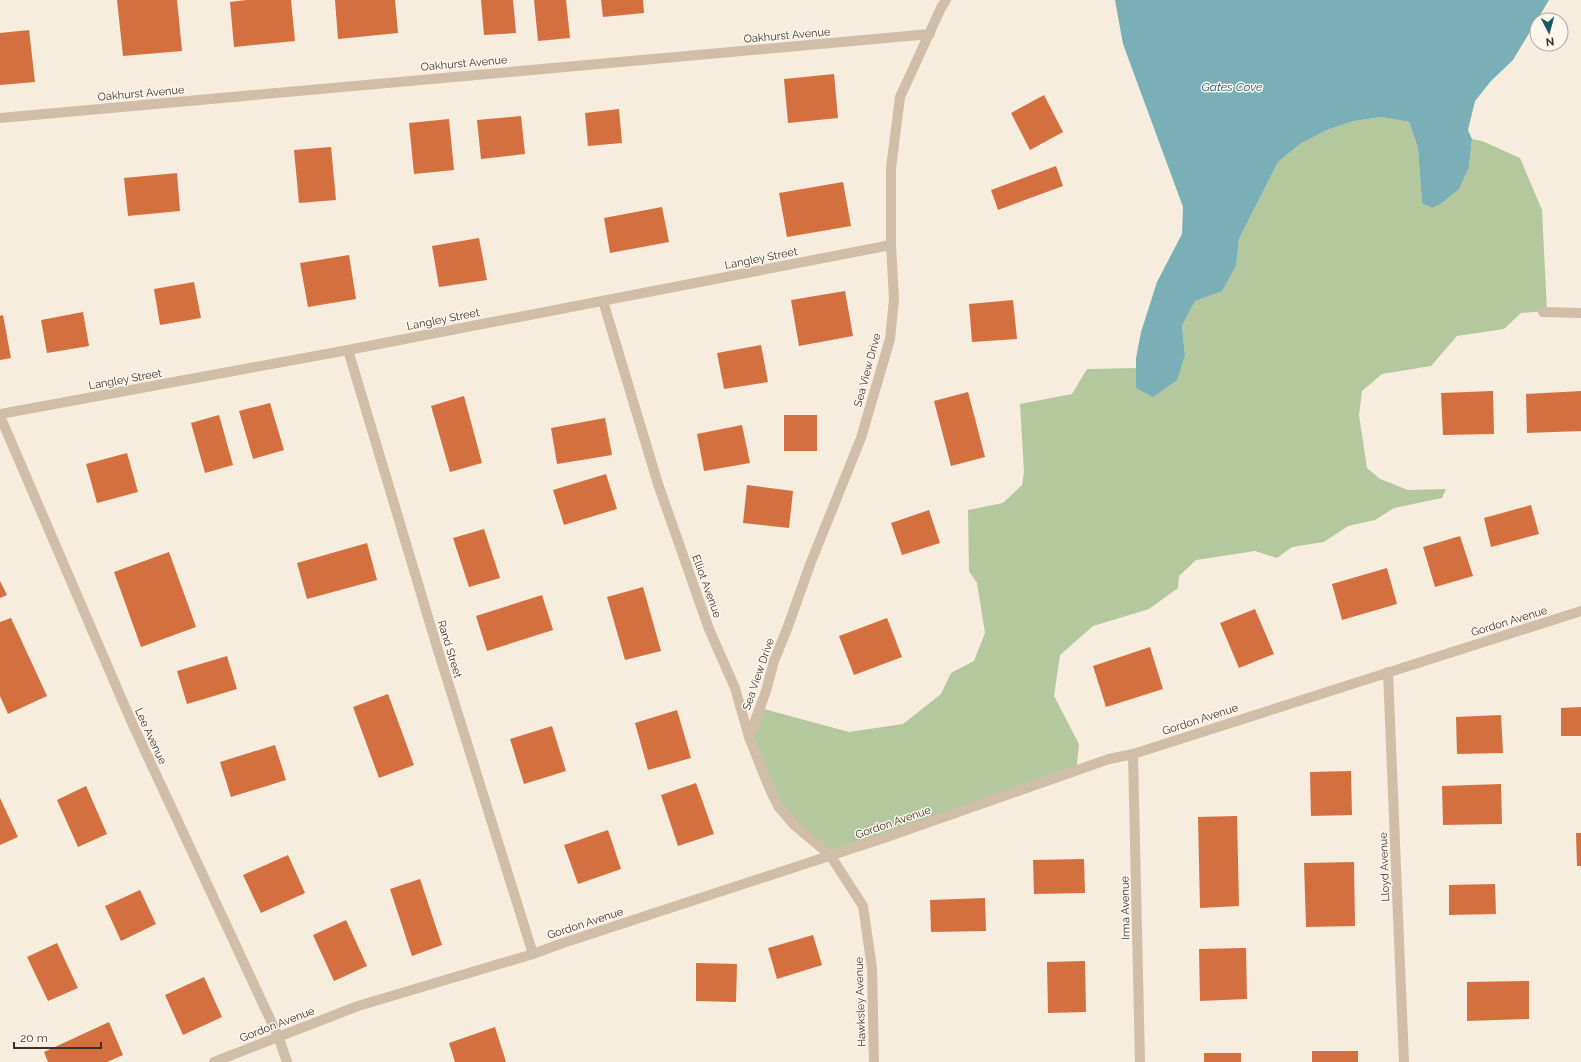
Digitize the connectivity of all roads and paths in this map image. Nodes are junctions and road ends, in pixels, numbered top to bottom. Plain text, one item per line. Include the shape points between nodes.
1 (946, 0) edge
2 (930, 34) junction
3 (0, 118) edge
4 (891, 245) junction
5 (603, 301) junction
6 (1543, 312) dead end
7 (1581, 313) edge
8 (348, 350) junction
9 (0, 415) edge
10 (1581, 611) edge
11 (1388, 672) junction
12 (749, 737) junction
13 (1133, 754) junction
14 (830, 855) junction
15 (533, 954) junction
16 (278, 1036) junction
17 (214, 1062) edge
18 (288, 1062) edge
19 (874, 1062) edge
20 (1140, 1062) edge
21 (1404, 1062) edge

1 - 2 street, Sea View Drive
2 - 3 street, Oakhurst Avenue
2 - 4 street, Sea View Drive via 900,97 891,168
4 - 5 street, Langley Street
4 - 12 street, Sea View Drive via 894,299 890,340 861,438 811,562
5 - 8 street, Langley Street
5 - 12 street, Elliot Avenue via 658,484 709,628 735,688
6 - 7 street
8 - 9 street, Langley Street
8 - 15 street, Rand Street
9 - 16 street, Lee Avenue via 132,723
10 - 11 street, Gordon Avenue
11 - 13 street, Gordon Avenue
11 - 21 street, Lloyd Avenue
12 - 14 street, Elliot Avenue via 778,806 794,825
13 - 14 street, Gordon Avenue via 1109,759
13 - 20 street, Irma Avenue
14 - 15 street, Gordon Avenue
14 - 19 street, Hawksley Avenue via 863,906 872,968
15 - 16 street, Gordon Avenue via 358,1006
16 - 17 street, Gordon Avenue
16 - 18 street, Lee Avenue

